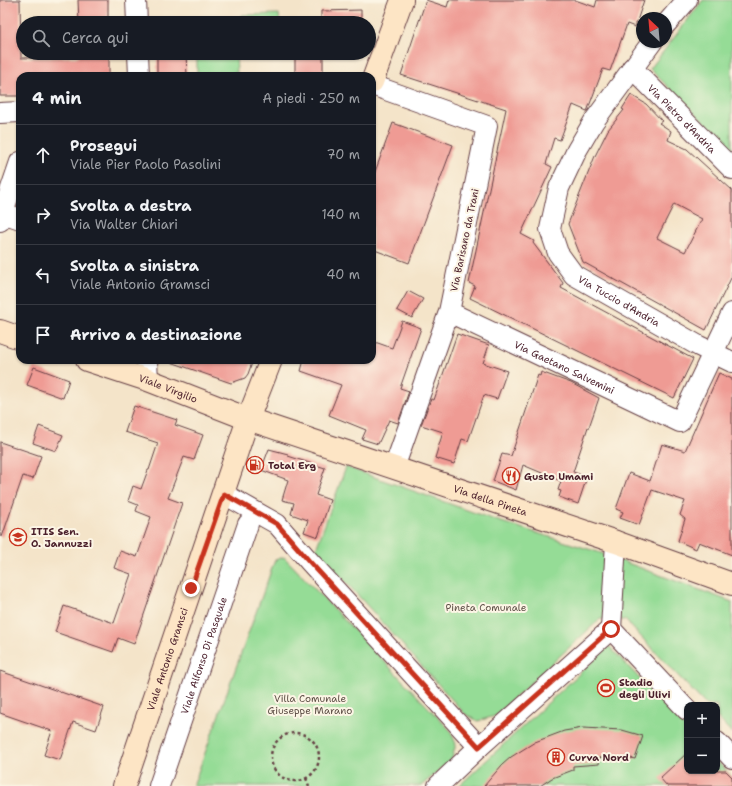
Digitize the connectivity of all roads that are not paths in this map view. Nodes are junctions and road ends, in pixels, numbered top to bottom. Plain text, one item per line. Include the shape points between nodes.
1 (136, 0) edge
2 (402, 0) edge
3 (687, 0) edge
4 (137, 16) edge
5 (672, 17) edge
6 (647, 48) edge
7 (138, 60) edge
8 (632, 68) junction
9 (139, 72) edge
10 (376, 72) edge
11 (376, 86) edge
12 (16, 112) edge
13 (0, 113) edge
14 (732, 169) edge
15 (16, 181) edge
16 (8, 218) edge
17 (449, 312) junction
18 (732, 313) edge
19 (0, 331) edge
20 (16, 337) edge
21 (713, 353) junction
22 (732, 362) edge
23 (111, 364) edge
24 (269, 364) edge
25 (148, 370) edge
26 (248, 419) junction
27 (394, 468) junction
28 (224, 494) junction
29 (248, 524) dead end
30 (616, 542) junction
31 (732, 584) edge
32 (611, 629) junction
33 (684, 707) edge
34 (720, 745) edge
35 (479, 747) junction
36 (732, 758) edge
37 (124, 786) edge
38 (159, 786) edge
39 (438, 786) edge

1 - 4 street
2 - 10 street
3 - 5 street
6 - 8 street, Via Tuccio d'Andria
7 - 9 street
8 - 14 street, Via Pietro d'Andria
8 - 21 street, Via Tuccio d'Andria via 576,150 559,188 550,228 558,253 574,275
11 - 17 street, Via Barisano da Trani via 488,126
12 - 13 street
15 - 16 street
17 - 21 street, Via Gaetano Salvemini via 680,422
17 - 27 street, Via Barisano da Trani
18 - 21 street
19 - 20 street
21 - 22 street, Via Tuccio d'Andria
23 - 25 street, Viale Virgilio
24 - 26 street, Viale Antonio Gramsci
25 - 26 street, Viale Virgilio
26 - 27 street, Via della Pineta
26 - 28 street, Viale Antonio Gramsci
27 - 30 street, Via della Pineta
28 - 35 street via 277,524
28 - 37 street, Viale Antonio Gramsci
29 - 38 street, Viale Alfonso Di Pasquale
30 - 31 street, Via della Pineta
30 - 32 street
32 - 33 street
32 - 35 street
34 - 36 street
35 - 39 street

